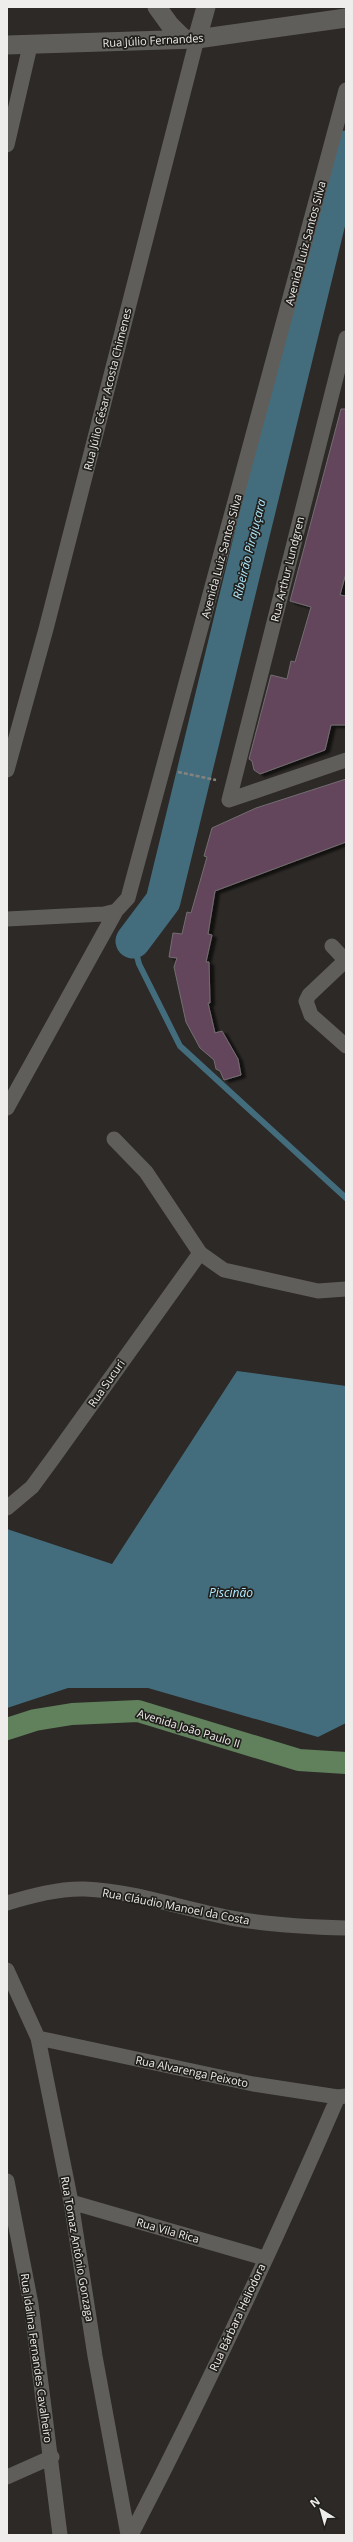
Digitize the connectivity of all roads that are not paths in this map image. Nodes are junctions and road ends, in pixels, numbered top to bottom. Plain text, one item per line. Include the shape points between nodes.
1 (157, 7) edge
2 (206, 7) edge
3 (346, 18) edge
4 (191, 39) junction
5 (7, 45) edge
6 (30, 46) junction
7 (346, 90) edge
8 (7, 145) edge
9 (346, 338) edge
10 (346, 760) edge
11 (7, 770) edge
12 (116, 911) junction
13 (7, 919) edge
14 (332, 946) dead end
15 (346, 960) edge
16 (346, 1046) edge
17 (7, 1108) edge
18 (114, 1139) dead end
19 (200, 1253) junction
20 (346, 1289) edge
21 (7, 1508) edge
22 (7, 1729) edge
23 (346, 1763) edge
24 (7, 1903) edge
25 (346, 1928) edge
26 (7, 1970) edge
27 (38, 2038) junction
28 (342, 2097) edge
29 (7, 2181) edge
30 (71, 2202) junction
31 (264, 2258) junction
32 (52, 2457) junction
33 (7, 2477) edge
34 (60, 2535) edge
35 (128, 2535) edge
36 (131, 2535) edge

1 - 4 street via 170,25
2 - 4 street, Rua Júlio César Acosta Chimenes
3 - 4 street, Rua Júlio Fernandes
4 - 6 street, Rua Júlio Fernandes
4 - 11 street, Rua Júlio César Acosta Chimenes via 48,622
5 - 6 street, Rua Júlio Fernandes
6 - 8 street
7 - 12 street, Avenida Luiz Santos Silva via 132,888 128,898
9 - 10 street, Rua Arthur Lundgren via 228,800
12 - 13 street via 86,916
12 - 17 street, Avenida Luiz Santos Silva
14 - 15 street
15 - 16 street via 309,995 306,1001 312,1015
18 - 19 street via 146,1172
19 - 20 street via 224,1270 262,1280 318,1291
19 - 21 street, Rua Sucuri via 32,1487
22 - 23 main road, Avenida João Paulo II via 35,1720 72,1714 138,1711 299,1760
24 - 25 street, Rua Cláudio Manoel da Costa via 60,1891 84,1889 165,1902 250,1921
26 - 27 street, Rua Tomaz Antônio Gonzaga
27 - 28 street, Rua Alvarenga Peixoto via 253,2084
27 - 30 street, Rua Tomaz Antônio Gonzaga
28 - 31 street, Rua Bárbara Heliodora
29 - 32 street, Rua Idalina Fernandes Cavalheiro via 31,2304
30 - 31 street, Rua Vila Rica
30 - 35 street, Rua Tomaz Antônio Gonzaga via 95,2356
31 - 36 street, Rua Bárbara Heliodora
32 - 33 street
32 - 34 street, Rua Idalina Fernandes Cavalheiro

